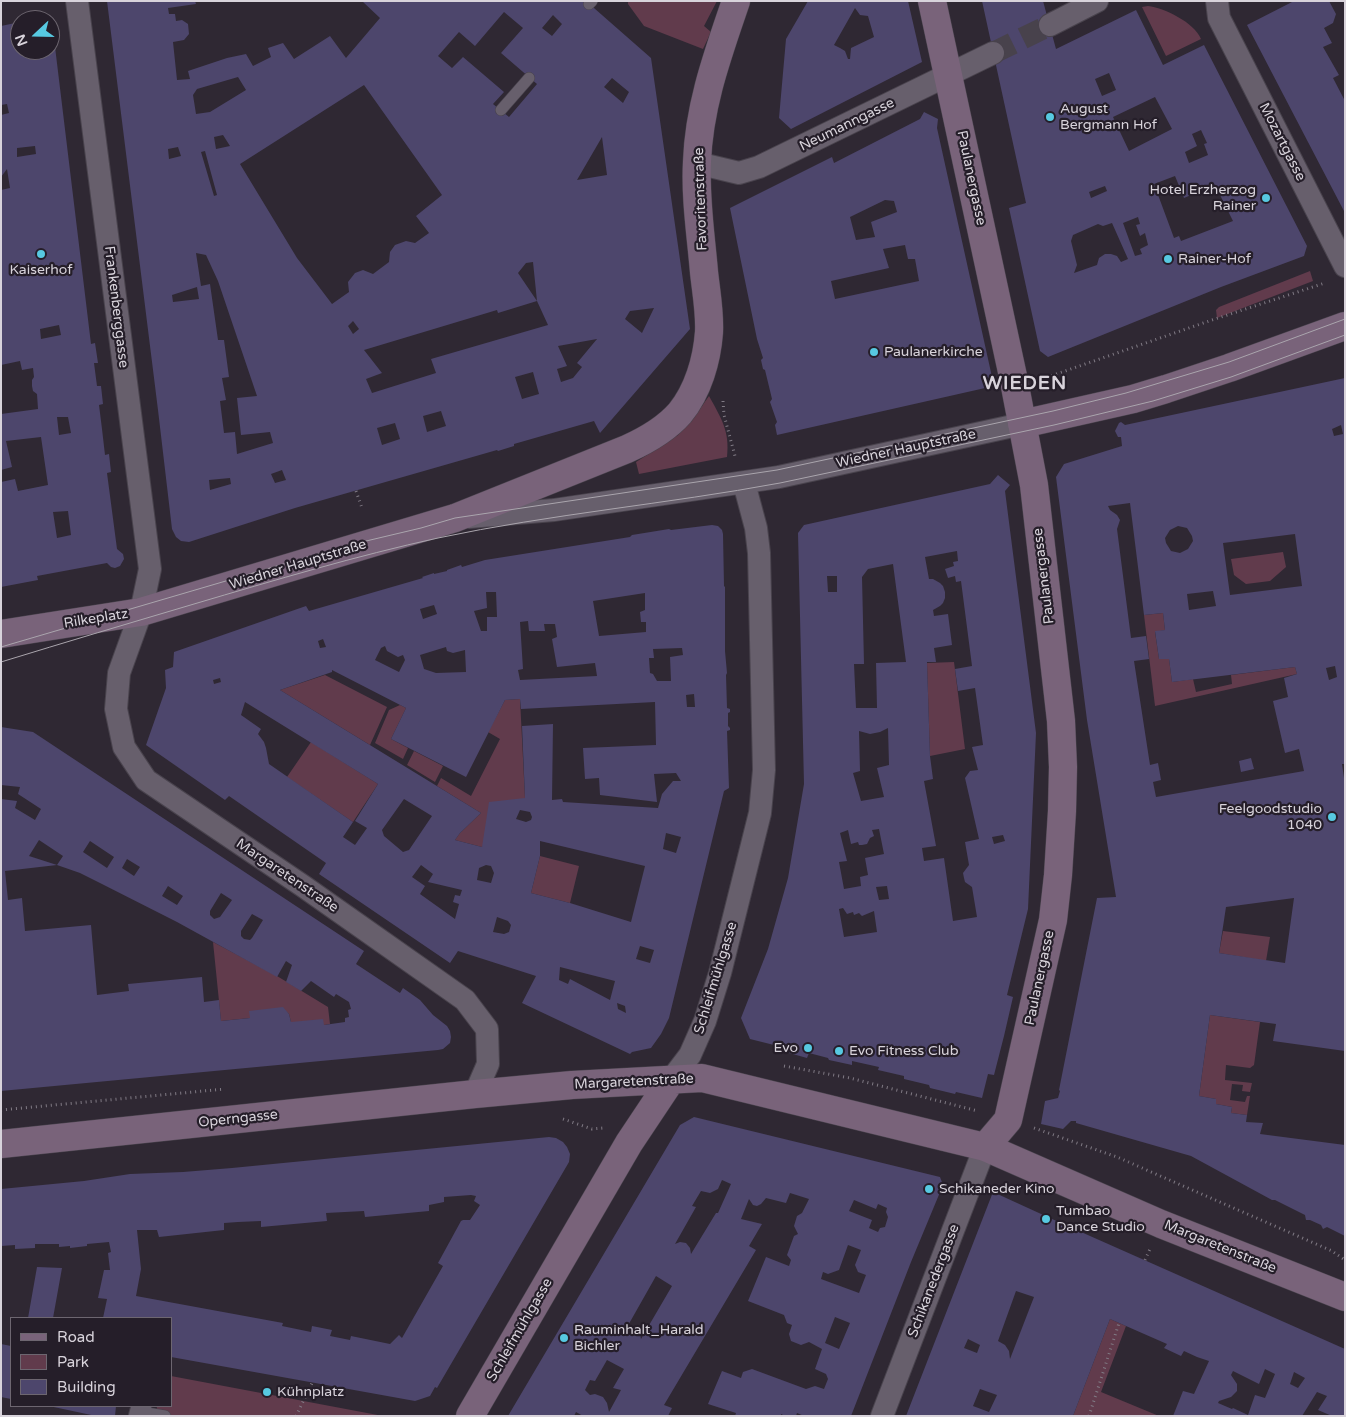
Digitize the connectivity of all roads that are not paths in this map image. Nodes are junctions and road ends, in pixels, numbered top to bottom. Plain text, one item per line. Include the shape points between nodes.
1 (77, 1) edge
2 (736, 1) edge
3 (932, 1) edge
4 (1097, 1) edge
5 (1198, 1) edge
6 (1218, 10) edge
7 (1050, 25) tunnel mouth
8 (993, 53) tunnel mouth
9 (949, 76) junction
10 (529, 78) dead end
11 (500, 110) dead end
12 (697, 163) junction
13 (1345, 266) edge
14 (708, 312) joint
15 (1345, 326) edge
16 (1022, 424) junction
17 (744, 483) junction
18 (455, 518) junction
19 (141, 612) junction
20 (1, 634) edge
21 (124, 747) joint
22 (671, 1080) junction
23 (475, 1094) junction
24 (1, 1144) edge
25 (985, 1147) junction
26 (1345, 1297) edge
27 (140, 1414) edge
28 (165, 1416) edge
29 (470, 1416) edge
30 (882, 1416) edge

1 - 19 street, Frankenberggasse via 150,569
2 - 12 main road, Favoritenstraße via 714,66 700,122
3 - 9 main road, Paulanergasse
4 - 7 street
5 - 6 street
6 - 13 street, Mozartgasse
8 - 9 street, Neumanngasse
9 - 12 street, Neumanngasse via 759,167 739,173
9 - 16 main road, Paulanergasse
10 - 11 lane
12 - 14 main road, Favoritenstraße
14 - 18 main road, Wiedner Hauptstraße via 706,355 697,386 680,413 653,437
15 - 16 main road, Wiedner Hauptstraße via 1166,389
16 - 17 street, Wiedner Hauptstraße
16 - 25 main road, Paulanergasse via 1034,486 1062,721 1062,811 1053,920 1012,1105 1008,1120
17 - 18 street, Wiedner Hauptstraße via 554,510
17 - 22 street, Schleifmühlgasse via 759,553 764,770 760,813 720,973 690,1055
18 - 19 main road, Wiedner Hauptstraße
19 - 20 main road, Rilkeplatz
19 - 21 street, Rilkeplatz via 118,673 116,709
21 - 23 street, Margaretenstraße via 146,780 465,1000 487,1029 488,1064
22 - 23 main road, Margaretenstraße
22 - 25 main road, Margaretenstraße via 702,1078
22 - 29 main road, Schleifmühlgasse via 629,1143
23 - 24 main road, Operngasse
25 - 26 main road, Margaretenstraße via 1161,1224
25 - 30 street, Schikanedergasse
27 - 28 lane

